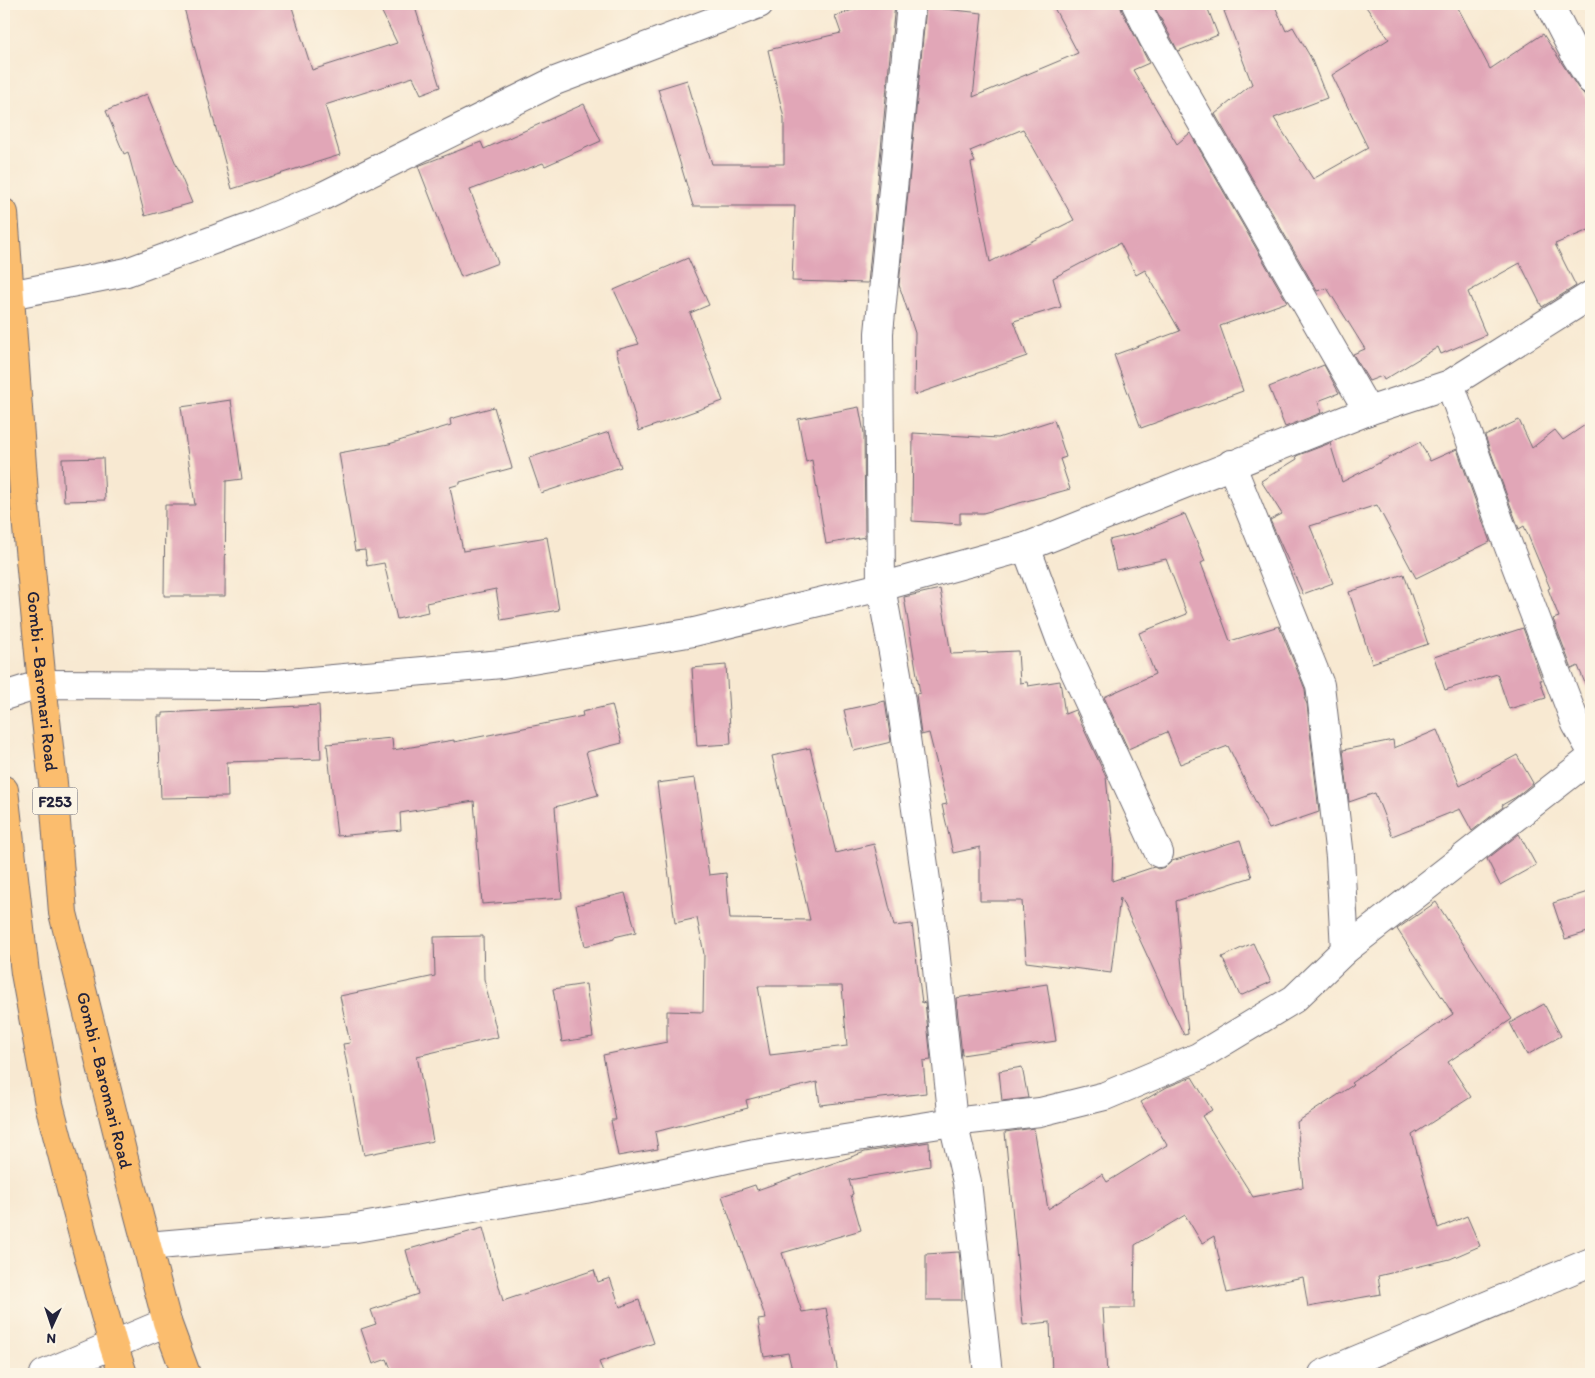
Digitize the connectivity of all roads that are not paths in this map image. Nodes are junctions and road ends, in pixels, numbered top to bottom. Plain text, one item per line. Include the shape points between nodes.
1 (759, 4) edge
2 (911, 4) edge
3 (1136, 4) edge
4 (1549, 4) edge
5 (1591, 80) edge
6 (4, 213) edge
7 (1591, 295) edge
8 (7, 296) edge
9 (1450, 384) junction
10 (1368, 410) junction
11 (1231, 464) junction
12 (1026, 546) junction
13 (881, 587) junction
14 (42, 684) junction
15 (4, 696) edge
16 (1591, 750) edge
17 (1591, 758) edge
18 (4, 790) edge
19 (1159, 853) dead end
20 (1345, 950) junction
21 (954, 1122) junction
22 (147, 1246) junction
23 (1589, 1267) edge
24 (167, 1322) junction
25 (113, 1344) junction
26 (44, 1374) edge
27 (123, 1374) edge
28 (186, 1374) edge
29 (988, 1374) edge
30 (1323, 1374) edge

1 - 8 street via 555,82 323,196 259,222 127,272
2 - 13 street via 880,333
3 - 10 street
4 - 5 street
6 - 8 main road, Gombi - Baromari Road / F253
7 - 9 street
8 - 14 main road, Gombi - Baromari Road / F253
9 - 10 street
9 - 16 street via 1576,724
10 - 11 street
11 - 12 street
11 - 20 street via 1320,684 1340,857
12 - 13 street
12 - 19 street via 1062,644
13 - 14 street via 694,632 502,664 266,685
13 - 21 street via 897,674 928,900
14 - 15 street
14 - 22 main road, Gombi - Baromari Road / F253 via 63,913
17 - 20 street
18 - 25 main road, F253 via 25,973 50,1104
20 - 21 street via 1294,999 1198,1056 1105,1096 1040,1112
21 - 22 street via 755,1153 585,1189 356,1228
21 - 29 street via 967,1182
22 - 24 main road, Gombi - Baromari Road / F253
23 - 30 street
24 - 25 street
24 - 28 main road, Gombi - Baromari Road / F253
25 - 26 street
25 - 27 main road, F253

